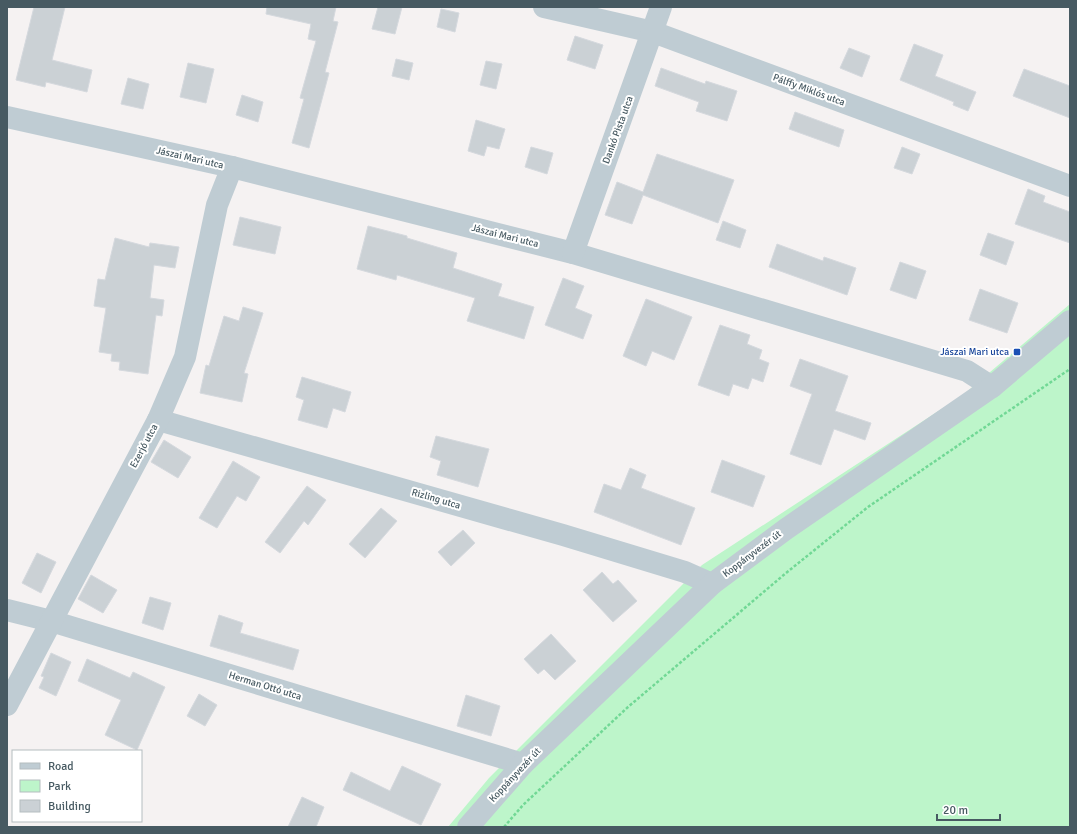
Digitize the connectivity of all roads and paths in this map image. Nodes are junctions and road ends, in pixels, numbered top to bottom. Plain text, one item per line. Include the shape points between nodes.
1 (544, 7) edge
2 (661, 7) edge
3 (653, 32) junction
4 (7, 117) edge
5 (232, 167) junction
6 (1070, 186) edge
7 (574, 253) junction
8 (1070, 321) edge
9 (1070, 369) edge
10 (992, 387) junction
11 (158, 420) junction
12 (712, 584) junction
13 (7, 610) edge
14 (51, 621) junction
15 (7, 705) edge
16 (523, 764) junction
17 (468, 827) edge
18 (504, 827) edge

1 - 3 street, Pálffy Miklós utca
2 - 3 street, Dankó Pista utca
3 - 6 street, Pálffy Miklós utca
3 - 7 street, Dankó Pista utca
4 - 5 street, Jászai Mari utca
5 - 7 street, Jászai Mari utca
5 - 11 street, Ezerjó utca via 217,205 185,357
7 - 10 street, Jászai Mari utca via 967,371
8 - 10 street, Koppányvezér út
9 - 18 path via 868,507 798,563 628,707 523,805
10 - 12 street, Koppányvezér út via 786,529
11 - 12 street, Rizling utca via 563,535 685,572
11 - 14 street, Ezerjó utca
12 - 16 street, Koppányvezér út
13 - 14 street, Herman Ottó utca
14 - 15 street, Ezerjó utca
14 - 16 street, Herman Ottó utca
16 - 17 street, Koppányvezér út

